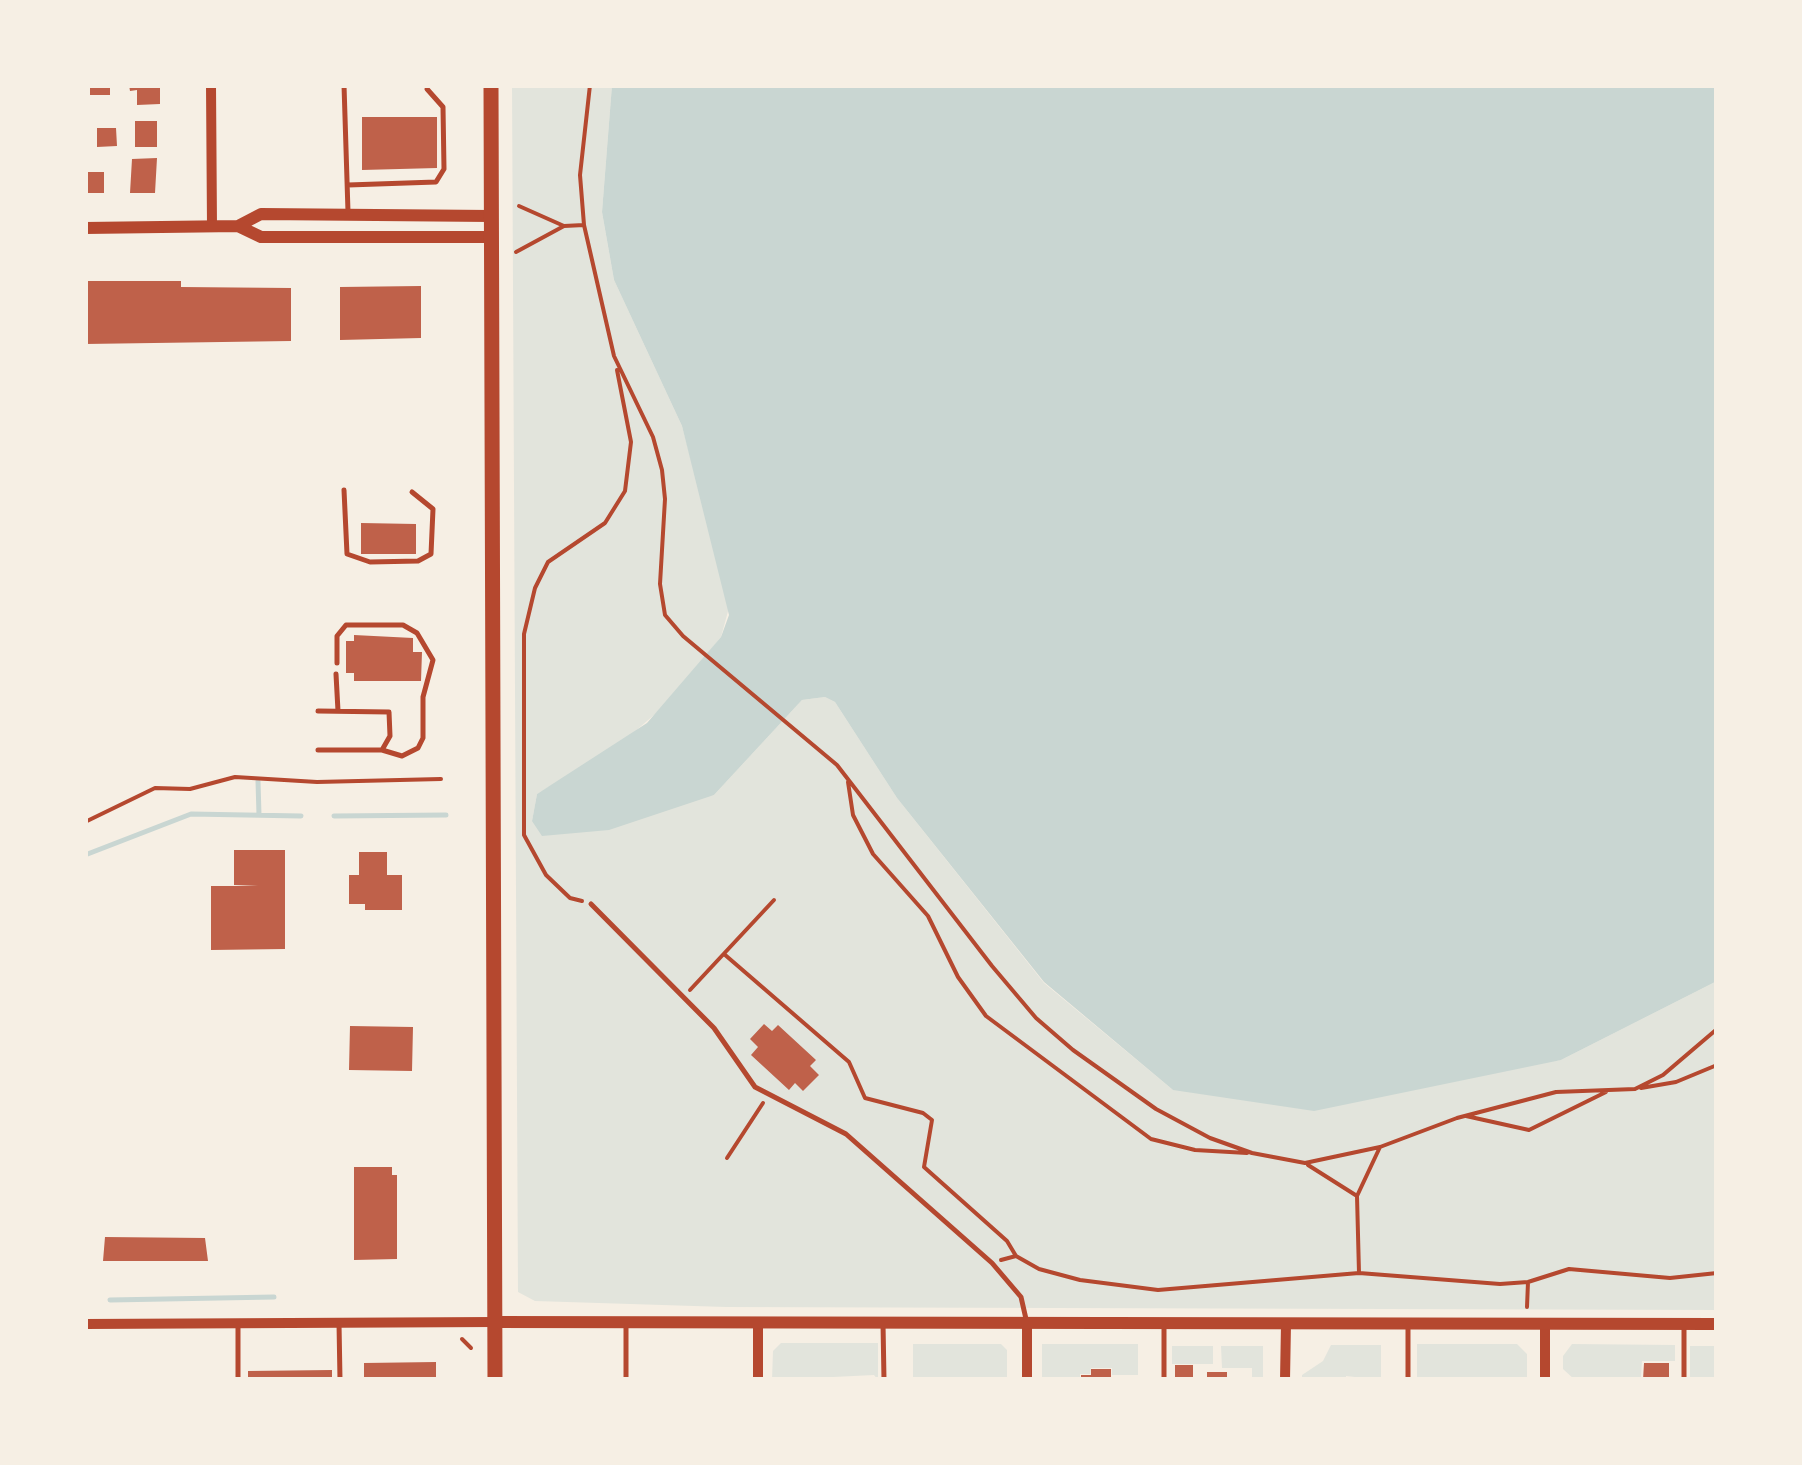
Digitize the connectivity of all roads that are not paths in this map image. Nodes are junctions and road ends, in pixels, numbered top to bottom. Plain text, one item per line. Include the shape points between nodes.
1 (211, 85) edge
2 (344, 85) edge
3 (491, 85) edge
4 (426, 88) dead end
5 (348, 184) junction
6 (348, 215) junction
7 (491, 216) junction
8 (212, 226) junction
9 (238, 226) junction
10 (85, 228) edge
11 (492, 237) junction
12 (344, 490) dead end
13 (412, 492) dead end
14 (336, 663) dead end
15 (336, 674) dead end
16 (318, 711) dead end
17 (338, 711) junction
18 (318, 750) dead end
19 (382, 750) junction
20 (591, 904) road end
21 (496, 1322) junction
22 (626, 1322) junction
23 (238, 1323) junction
24 (339, 1323) junction
25 (758, 1323) junction
26 (883, 1323) junction
27 (1027, 1323) junction
28 (85, 1324) edge
29 (1164, 1324) junction
30 (1286, 1324) junction
31 (1408, 1324) junction
32 (1545, 1324) junction
33 (1684, 1324) junction
34 (1717, 1324) edge
35 (238, 1380) edge
36 (340, 1380) edge
37 (496, 1380) edge
38 (626, 1380) edge
39 (758, 1380) edge
40 (884, 1380) edge
41 (1027, 1380) edge
42 (1164, 1380) edge
43 (1286, 1380) edge
44 (1408, 1380) edge
45 (1545, 1380) edge
46 (1684, 1380) edge

1 - 8 street
2 - 5 lane
3 - 7 main road
4 - 5 lane via 443,107 444,169 436,182
5 - 6 lane
6 - 7 street
6 - 9 street via 261,214
7 - 11 main road
8 - 9 street
8 - 10 street
9 - 11 street via 261,237
11 - 21 main road
12 - 13 lane via 347,554 370,562 418,561 431,554 433,510
14 - 19 lane via 337,636 346,626 403,625 431,650 423,738 402,756
15 - 17 lane
16 - 17 lane
17 - 19 lane via 389,712 390,736
18 - 19 lane
20 - 27 lane via 684,997 767,1096 846,1134 992,1263 1021,1297
21 - 22 street
21 - 24 street
21 - 37 main road
22 - 25 street
22 - 38 lane
23 - 24 street
23 - 28 street
23 - 35 lane
24 - 36 lane
25 - 26 street
25 - 39 street
26 - 27 street
26 - 40 lane
27 - 29 street
27 - 41 street
29 - 30 street
29 - 42 lane
30 - 31 street
30 - 43 street
31 - 32 street
31 - 44 lane
32 - 33 street
32 - 45 street
33 - 34 street
33 - 46 lane

